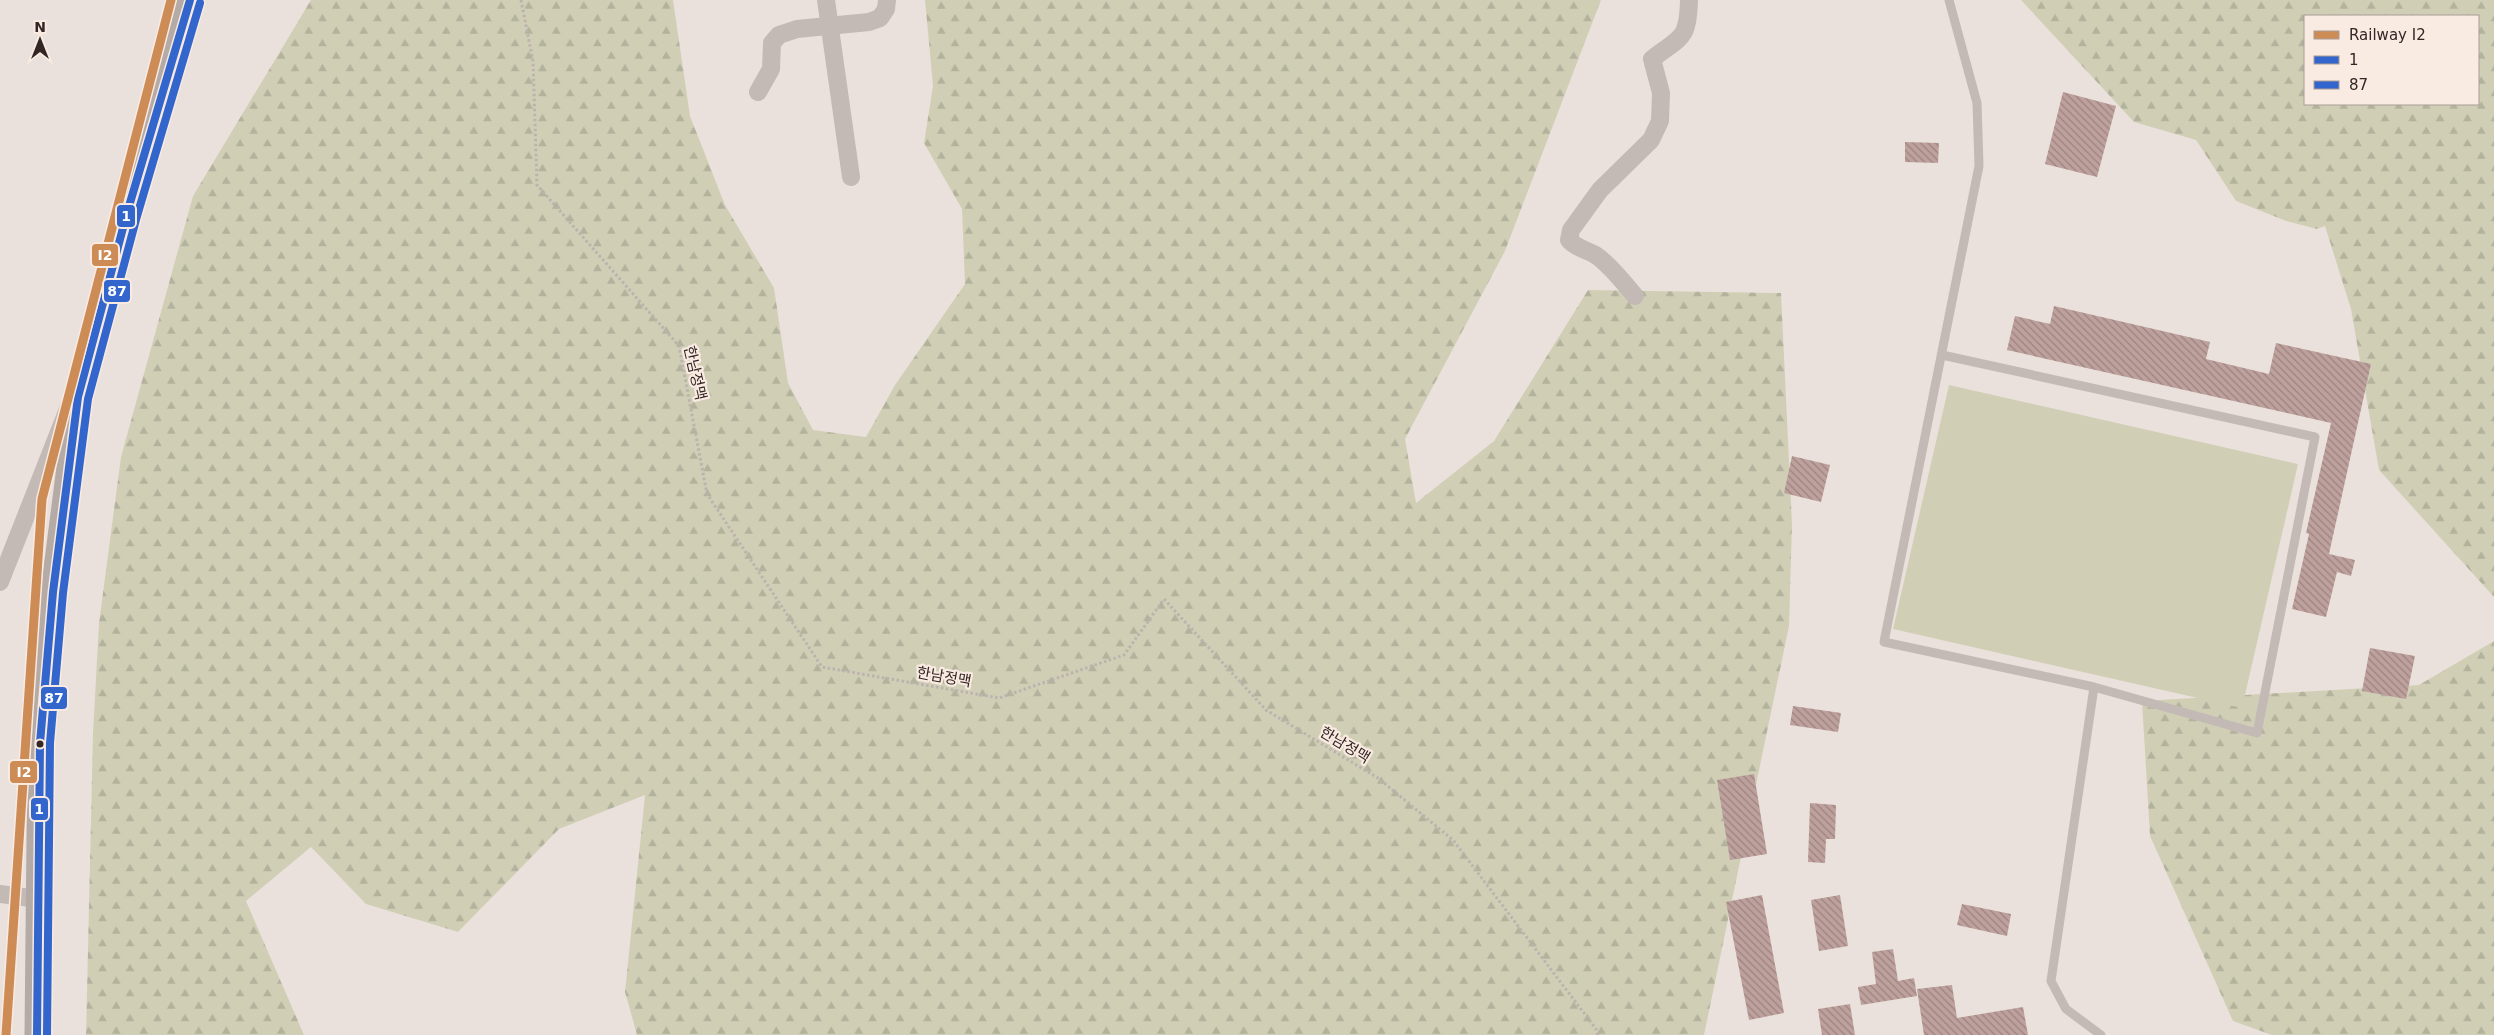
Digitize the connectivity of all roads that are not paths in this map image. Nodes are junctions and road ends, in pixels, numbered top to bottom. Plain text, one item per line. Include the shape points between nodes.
1 (190, 0) edge
2 (826, 0) edge
3 (887, 0) edge
4 (1689, 0) edge
5 (1949, 0) edge
6 (829, 24) junction
7 (758, 92) dead end
8 (850, 178) dead end
9 (1636, 296) dead end
10 (1942, 355) junction
11 (88, 362) junction
12 (0, 582) edge
13 (2094, 687) junction
14 (0, 894) edge
15 (38, 898) junction
16 (36, 1035) edge
17 (2101, 1035) edge

1 - 11 main road via 127,213
2 - 6 street
3 - 6 street via 880,18 869,22
4 - 9 street via 1688,22 1680,40 1652,59 1661,93 1660,121 1651,140 1600,190 1571,230 1570,240 1574,246 1594,254 1610,266
5 - 10 lane via 1977,103 1979,166
6 - 7 street via 797,28 779,35 772,44 771,70
6 - 8 street
10 - 13 lane via 1884,642
10 - 13 lane via 2315,437 2256,733
11 - 12 street
11 - 15 main road via 78,397 52,592 40,744
13 - 17 lane via 2051,981 2066,1009
14 - 15 street
15 - 16 main road

